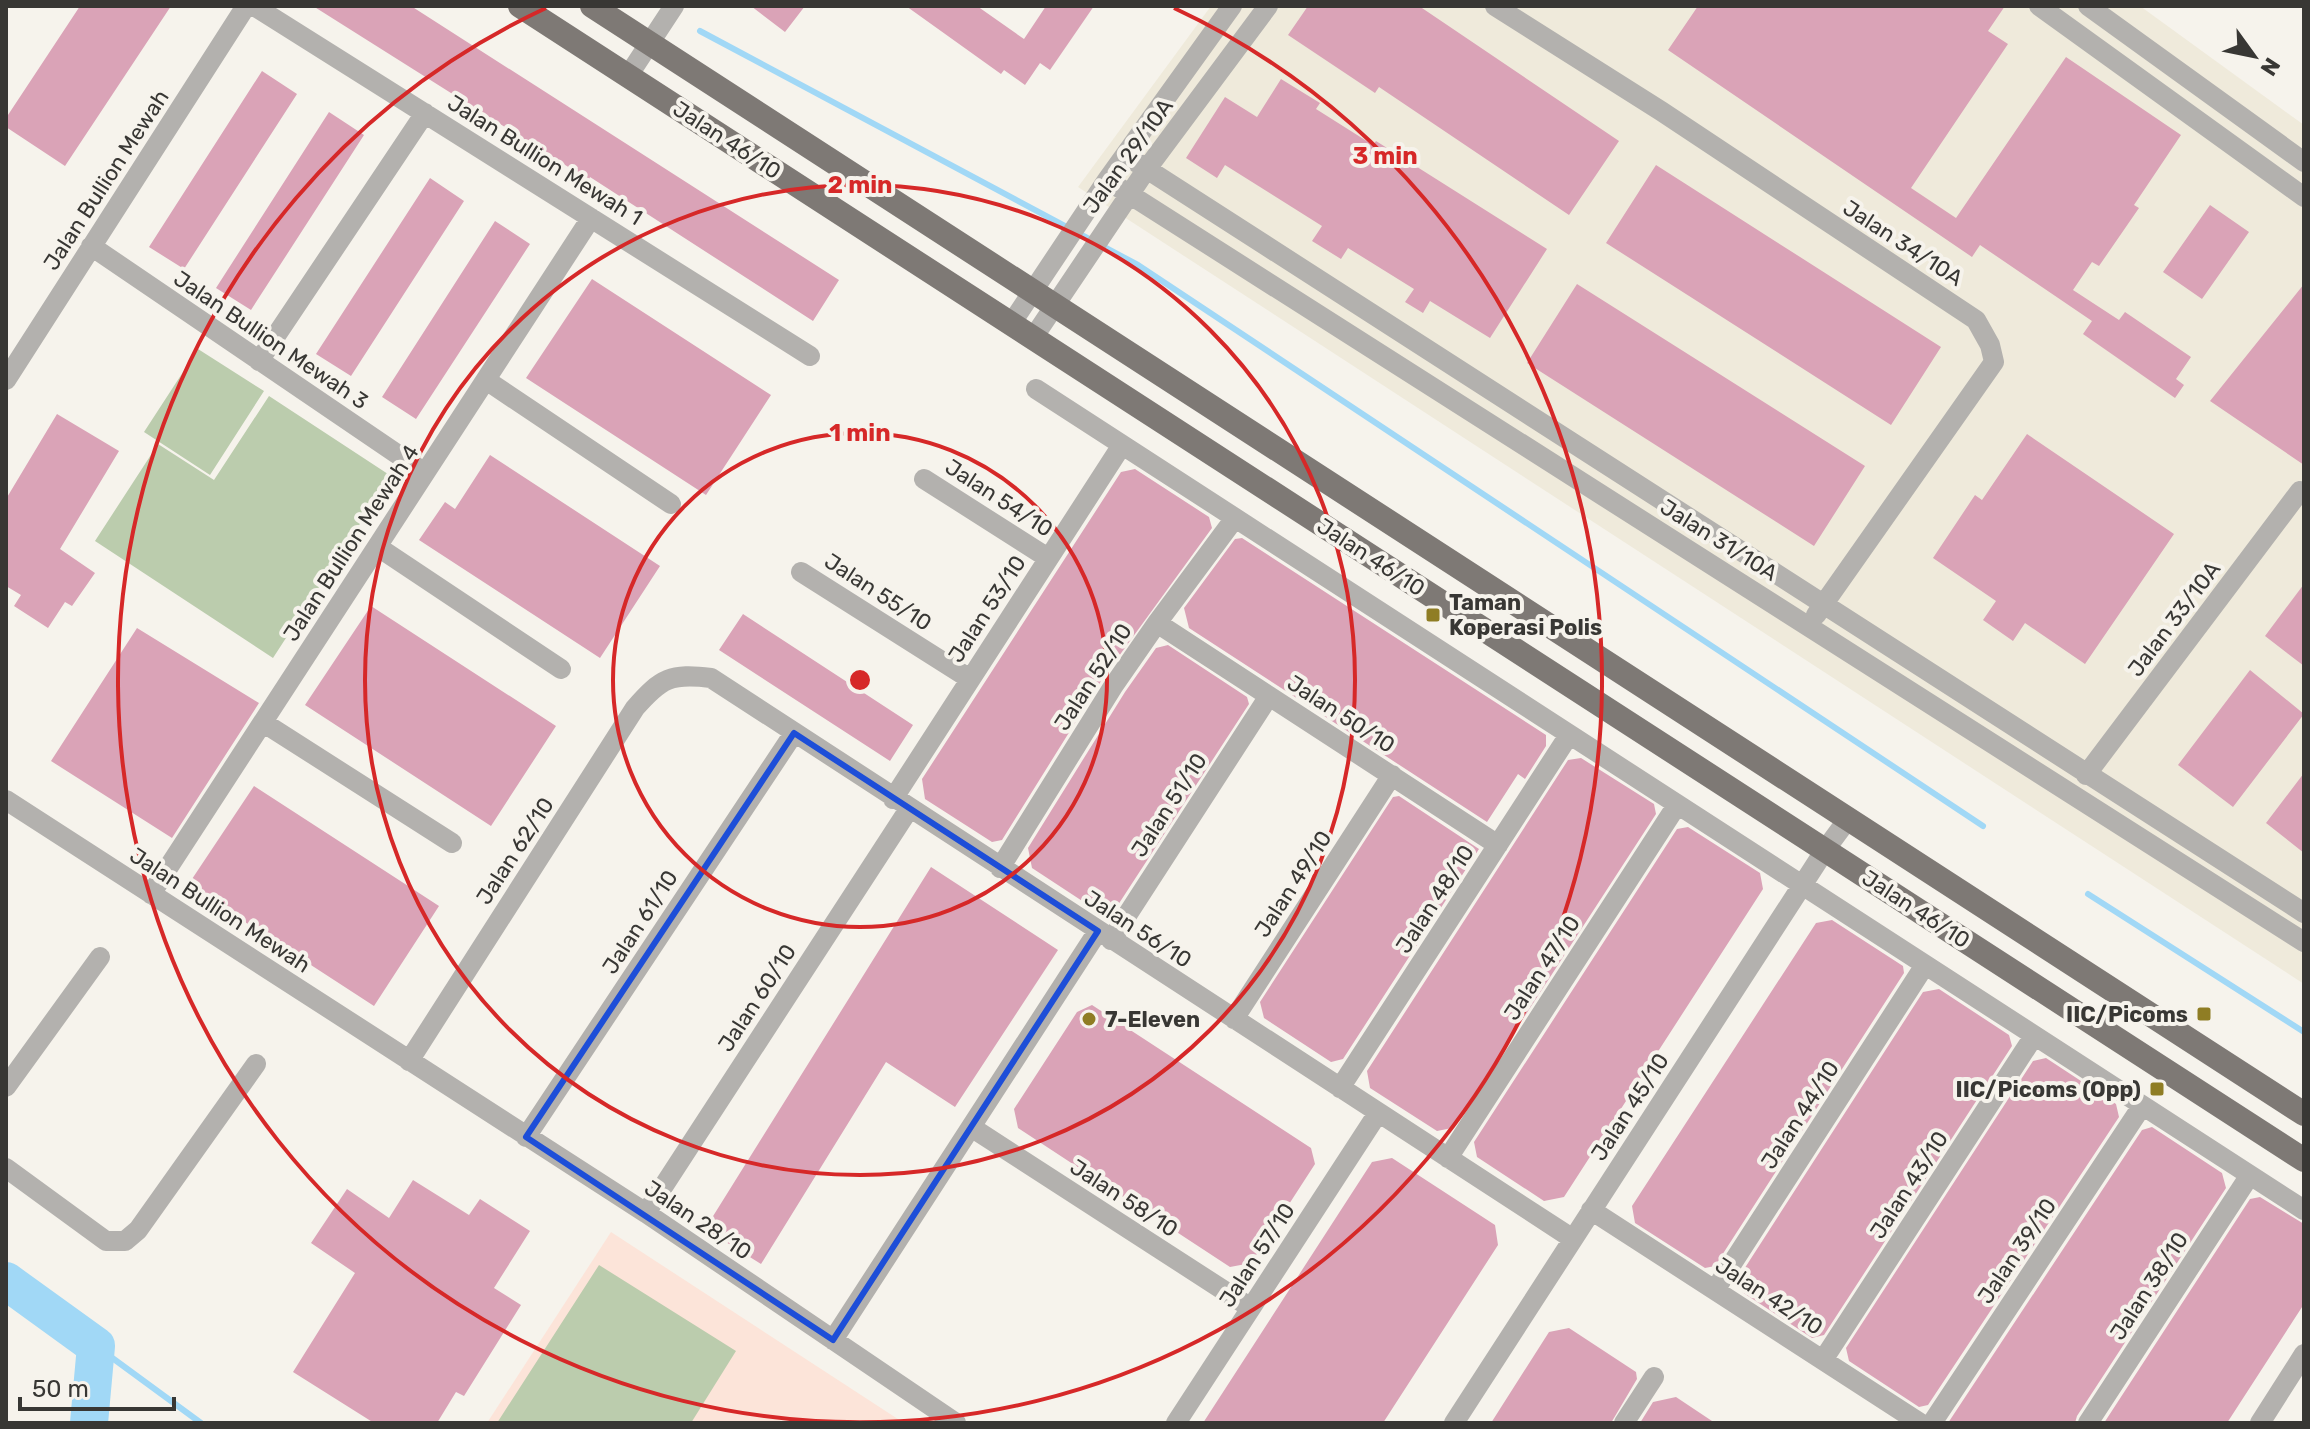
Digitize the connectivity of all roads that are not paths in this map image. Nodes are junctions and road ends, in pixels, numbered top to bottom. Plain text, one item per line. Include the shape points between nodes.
1 (246, 6) edge
2 (254, 6) edge
3 (520, 6) edge
4 (592, 6) edge
5 (674, 6) edge
6 (1232, 6) edge
7 (1268, 6) edge
8 (1495, 6) edge
9 (2039, 6) edge
10 (2088, 6) edge
11 (650, 44) junction
12 (628, 76) junction
13 (425, 113) junction
14 (1125, 155) junction
15 (2304, 162) edge
16 (1146, 170) junction
17 (1107, 180) junction
18 (1129, 195) junction
19 (2304, 197) edge
20 (591, 218) junction
21 (91, 246) junction
22 (1033, 291) junction
23 (1054, 306) junction
24 (1011, 324) junction
25 (1033, 338) junction
26 (810, 356) dead end
27 (259, 361) junction
28 (6, 380) edge
29 (486, 380) junction
30 (1036, 389) dead end
31 (1122, 445) junction
32 (425, 473) junction
33 (924, 479) dead end
34 (2300, 491) dead end
35 (671, 504) dead end
36 (1235, 518) junction
37 (378, 547) junction
38 (1048, 558) junction
39 (801, 572) dead end
40 (1824, 605) junction
41 (1157, 623) junction
42 (1809, 625) junction
43 (561, 669) dead end
44 (672, 676) joint
45 (970, 679) junction
46 (1269, 696) junction
47 (264, 723) junction
48 (794, 733) junction
49 (1569, 735) junction
50 (1392, 775) junction
51 (2086, 775) junction
52 (6, 800) edge
53 (901, 804) junction
54 (1677, 805) junction
55 (1848, 819) junction
56 (452, 843) dead end
57 (1498, 845) junction
58 (1825, 850) junction
59 (1000, 868) junction
60 (1802, 885) junction
61 (151, 894) junction
62 (2304, 913) edge
63 (1104, 935) junction
64 (2304, 942) edge
65 (100, 957) dead end
66 (1925, 965) junction
67 (1234, 1019) junction
68 (2034, 1036) junction
69 (409, 1061) junction
70 (256, 1064) dead end
71 (6, 1087) edge
72 (1340, 1088) junction
73 (2142, 1106) junction
74 (1378, 1113) junction
75 (2304, 1114) edge
76 (971, 1127) junction
77 (526, 1137) junction
78 (1448, 1158) junction
79 (2304, 1160) edge
80 (6, 1168) edge
81 (2250, 1175) junction
82 (1591, 1210) junction
83 (2304, 1210) edge
84 (646, 1213) junction
85 (1573, 1239) junction
86 (1715, 1290) junction
87 (1251, 1308) junction
88 (833, 1340) junction
89 (2304, 1354) edge
90 (1823, 1360) junction
91 (1654, 1377) dead end
92 (956, 1423) edge
93 (1176, 1423) edge
94 (1454, 1423) edge
95 (1624, 1423) edge
96 (1920, 1423) edge
97 (1932, 1423) edge
98 (2088, 1423) edge
99 (2260, 1423) edge

1 - 21 street, Jalan Bullion Mewah
2 - 13 street, Jalan Bullion Mewah 1
3 - 12 main road, Jalan 46/10
4 - 11 main road, Jalan 46/10
5 - 11 street
6 - 14 street, Jalan 29/10A
7 - 16 street, Jalan 29/10A
8 - 40 street, Jalan 34/10A via 1963,311 1983,332 1994,362
9 - 19 street
10 - 15 street
11 - 12 street
11 - 22 main road, Jalan 46/10
12 - 24 main road, Jalan 46/10
13 - 20 street, Jalan Bullion Mewah 1
13 - 27 street
14 - 16 street, Jalan 31/10A
14 - 17 street, Jalan 29/10A
16 - 18 street, Jalan 29/10A
16 - 40 street, Jalan 31/10A
17 - 18 street, Jalan 31/10A
17 - 22 street, Jalan 29/10A
18 - 23 street, Jalan 29/10A
18 - 42 street, Jalan 31/10A
20 - 26 street, Jalan Bullion Mewah 1
20 - 29 street, Jalan Bullion Mewah 4
21 - 27 street, Jalan Bullion Mewah 3
21 - 28 street, Jalan Bullion Mewah
22 - 23 main road, Jalan 46/10
22 - 24 street, Jalan 29/10A
23 - 25 street, Jalan 29/10A
23 - 55 main road, Jalan 46/10
24 - 25 main road, Jalan 46/10
25 - 58 main road, Jalan 46/10
27 - 32 street, Jalan Bullion Mewah 3
29 - 32 street, Jalan Bullion Mewah 4
29 - 35 street
30 - 31 street, Jalan 46/10
31 - 36 street, Jalan 46/10
31 - 38 street, Jalan 53/10
32 - 37 street, Jalan Bullion Mewah 4
33 - 38 street, Jalan 54/10
34 - 51 street, Jalan 33/10A
36 - 41 street, Jalan 52/10
36 - 49 street, Jalan 46/10
37 - 43 street
37 - 47 street, Jalan Bullion Mewah 4
38 - 45 street, Jalan 53/10
39 - 45 street, Jalan 55/10
40 - 42 street, Jalan 34/10A
40 - 51 street, Jalan 31/10A
41 - 46 street, Jalan 50/10
41 - 59 street, Jalan 52/10
42 - 64 street, Jalan 31/10A
44 - 48 street, Jalan 56/10 via 711,678
44 - 69 street, Jalan 62/10 via 635,708
45 - 53 street, Jalan 53/10
46 - 50 street, Jalan 50/10
46 - 63 street, Jalan 51/10
47 - 56 street
47 - 61 street, Jalan Bullion Mewah 4
48 - 53 street, Jalan 56/10
48 - 77 street, Jalan 61/10
49 - 54 street, Jalan 46/10
49 - 57 street, Jalan 48/10
50 - 57 street, Jalan 50/10
50 - 67 street, Jalan 49/10
51 - 62 street, Jalan 31/10A
52 - 61 street, Jalan Bullion Mewah
53 - 59 street, Jalan 56/10
53 - 84 street, Jalan 60/10
54 - 60 street, Jalan 46/10
54 - 78 street, Jalan 47/10
55 - 58 street, Jalan 45/10
55 - 75 main road, Jalan 46/10
57 - 72 street, Jalan 48/10
58 - 60 street, Jalan 45/10
58 - 79 main road, Jalan 46/10
59 - 63 street, Jalan 56/10
60 - 66 street, Jalan 46/10
60 - 82 street, Jalan 45/10
61 - 69 street, Jalan Bullion Mewah
63 - 67 street, Jalan 56/10
63 - 76 street
65 - 71 street
66 - 68 street, Jalan 46/10
66 - 86 street, Jalan 44/10
67 - 72 street, Jalan 56/10
68 - 73 street, Jalan 46/10
68 - 90 street, Jalan 43/10
69 - 77 street, Jalan 28/10
70 - 80 street via 125,1241 106,1241
72 - 74 street, Jalan 56/10
73 - 81 street, Jalan 46/10
73 - 97 street, Jalan 39/10
74 - 78 street, Jalan 56/10
74 - 87 street, Jalan 57/10
76 - 87 street, Jalan 58/10
76 - 88 street
77 - 84 street, Jalan 28/10
78 - 85 street, Jalan 56/10
81 - 83 street, Jalan 46/10
81 - 98 street, Jalan 38/10
82 - 85 street, Jalan 45/10
82 - 86 street, Jalan 42/10
84 - 88 street, Jalan 28/10
85 - 94 street, Jalan 45/10
86 - 90 street, Jalan 42/10
87 - 93 street, Jalan 57/10
88 - 92 street, Jalan 28/10
89 - 99 street
90 - 96 street, Jalan 42/10
91 - 95 street

